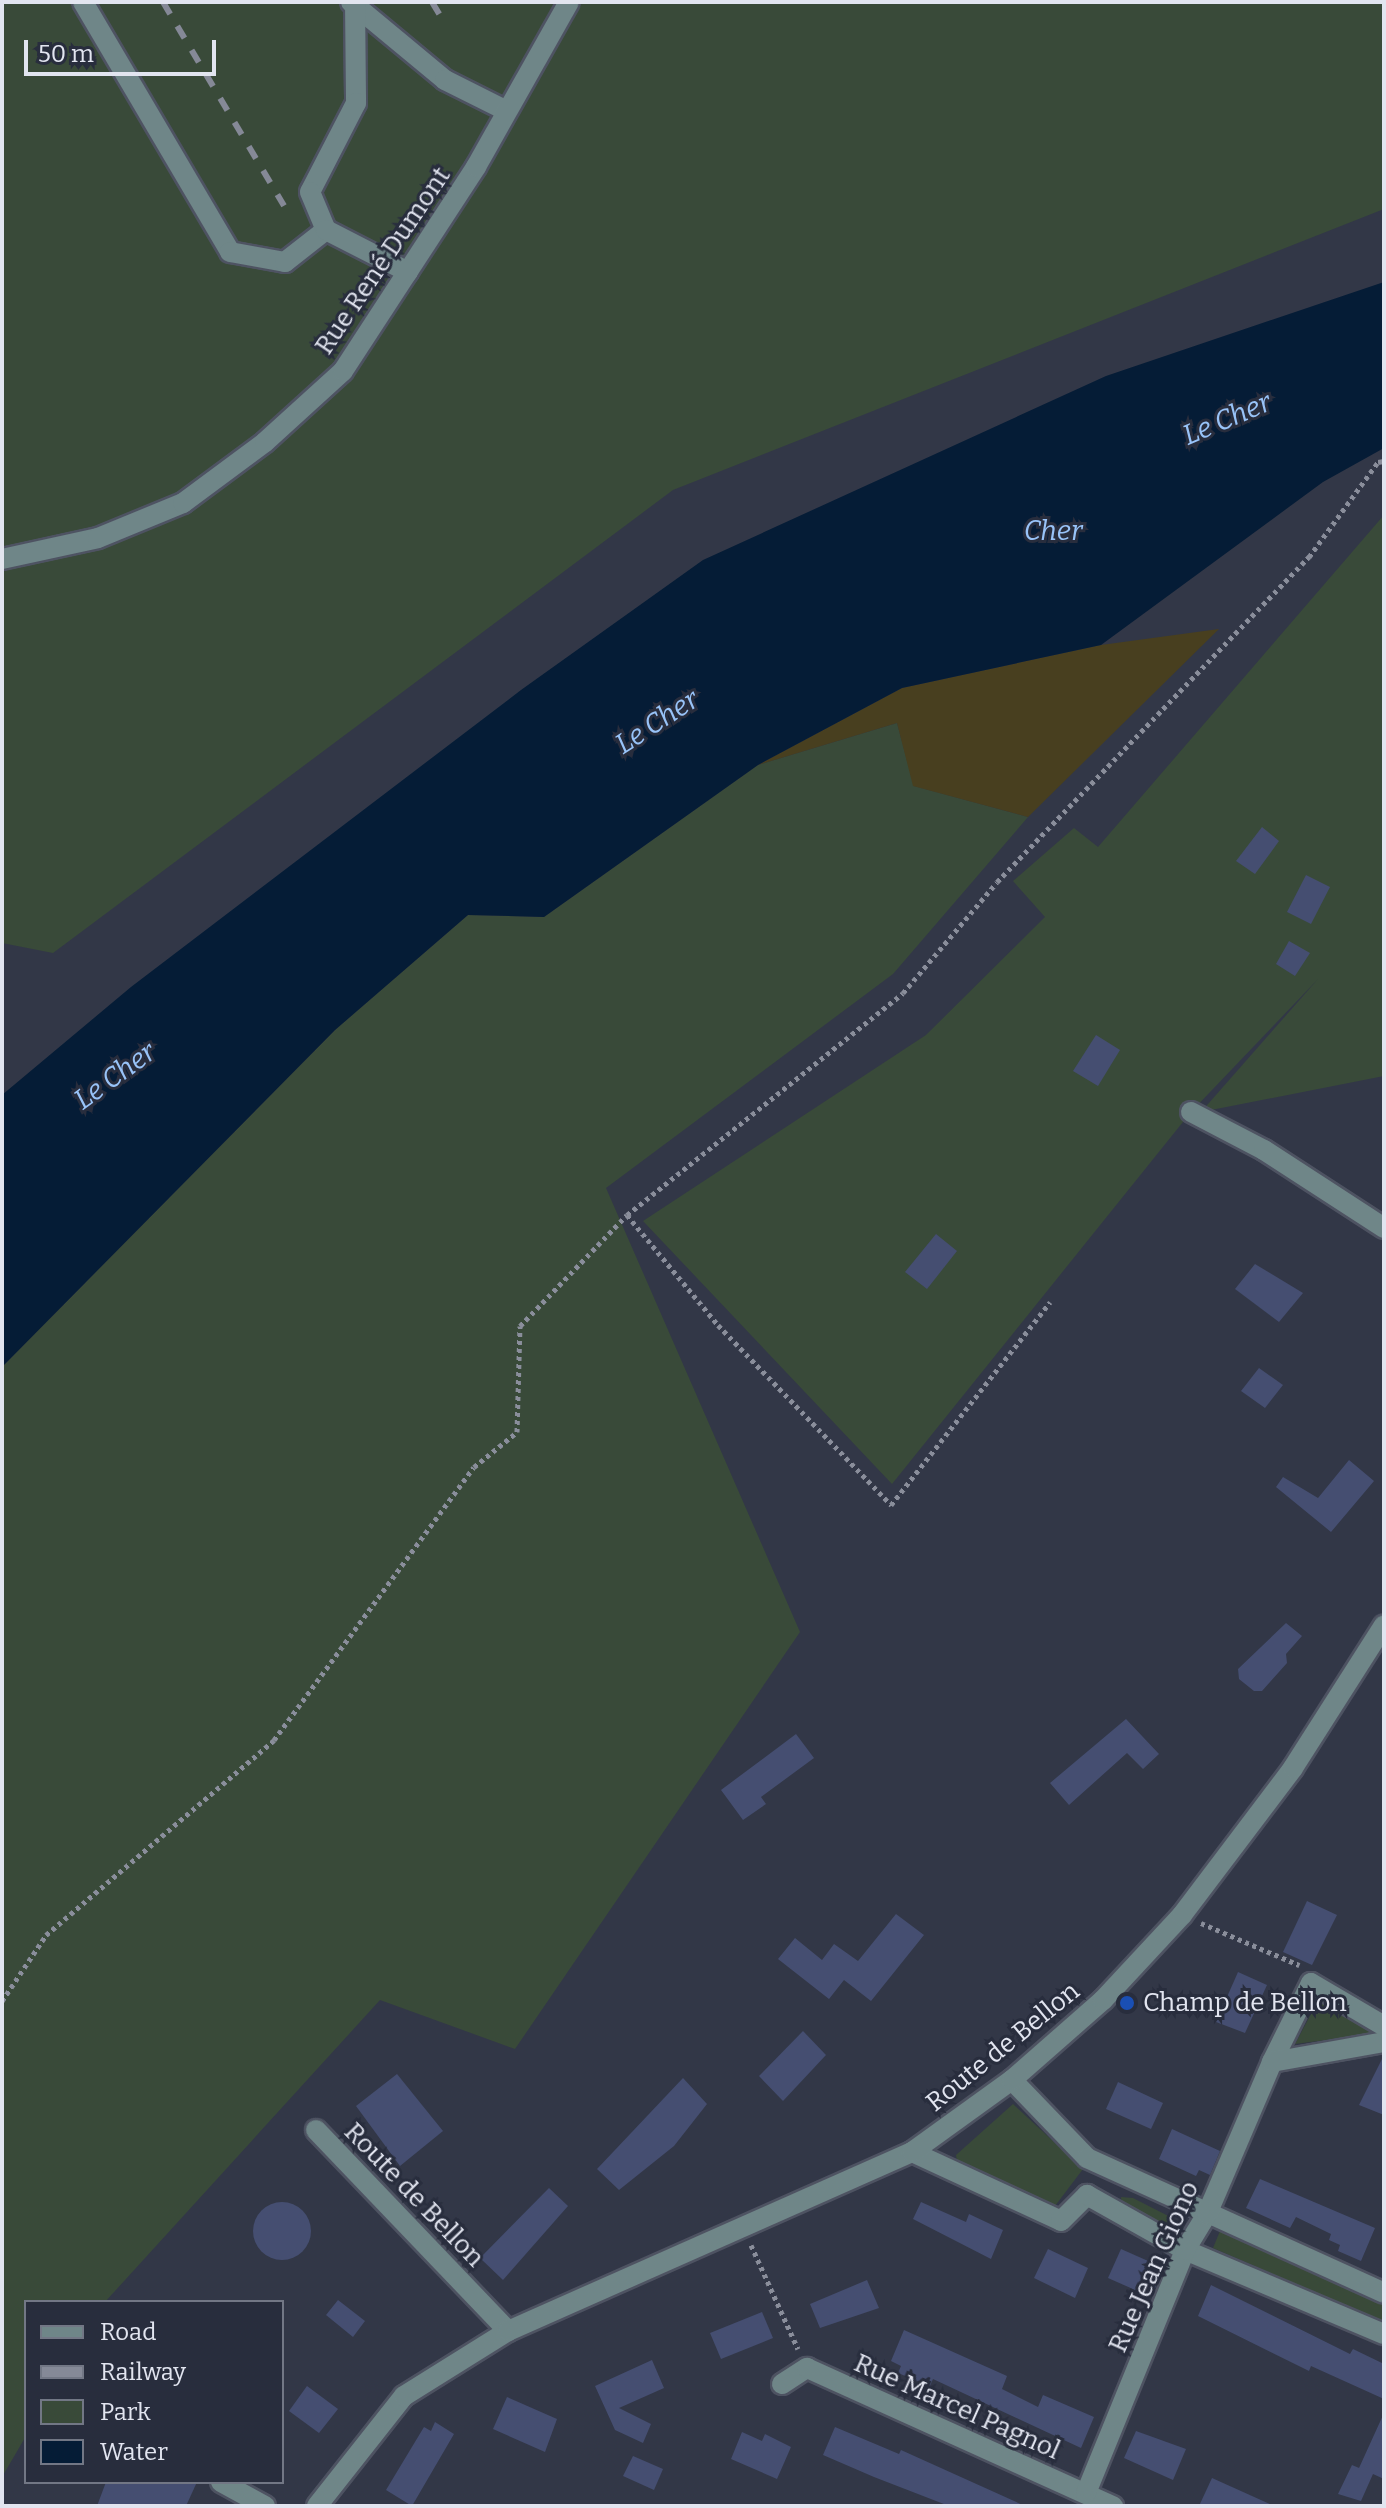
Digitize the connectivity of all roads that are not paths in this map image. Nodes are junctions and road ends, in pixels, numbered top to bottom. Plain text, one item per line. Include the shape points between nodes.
1 (83, 2) edge
2 (569, 2) edge
3 (354, 3) edge
4 (507, 111) junction
5 (326, 230) junction
6 (408, 272) junction
7 (2, 559) edge
8 (1191, 1112) dead end
9 (1384, 1228) edge
10 (1384, 1625) edge
11 (1384, 2026) edge
12 (1384, 2042) edge
13 (1272, 2062) junction
14 (1012, 2080) junction
15 (316, 2130) dead end
16 (912, 2152) junction
17 (1102, 2165) junction
18 (1087, 2195) junction
19 (1207, 2214) junction
20 (1185, 2250) junction
21 (1384, 2293) edge
22 (508, 2331) junction
23 (1384, 2334) edge
24 (782, 2384) dead end
25 (225, 2484) edge
26 (1086, 2493) junction
27 (265, 2506) edge
28 (317, 2506) edge
29 (1113, 2506) edge

1 - 5 street via 230,252 285,262
2 - 4 street, Rue René Dumont
3 - 4 street via 445,80
3 - 5 street via 356,103 310,192
4 - 6 street, Rue René Dumont
5 - 6 street
6 - 7 street, Rue René Dumont via 343,371 265,442 183,503 98,538
8 - 9 street via 1251,1142
10 - 14 street, Route de Bellon via 1293,1768 1182,1915 1103,2000
11 - 13 street, Rue Jean Giono via 1311,1983
12 - 13 street
13 - 19 street, Rue Jean Giono
14 - 16 street, Route de Bellon
14 - 17 street via 1087,2158
15 - 22 street, Route de Bellon
16 - 18 street via 1061,2221
16 - 22 street, Route de Bellon
17 - 18 street
17 - 19 street
18 - 20 street
19 - 20 street, Rue Jean Giono
19 - 21 street
20 - 23 street
20 - 26 street, Rue Jean Giono
22 - 28 street, Route de Bellon via 404,2396
24 - 26 street, Rue Marcel Pagnol via 807,2368
25 - 27 street
26 - 29 street, Rue Marcel Pagnol

